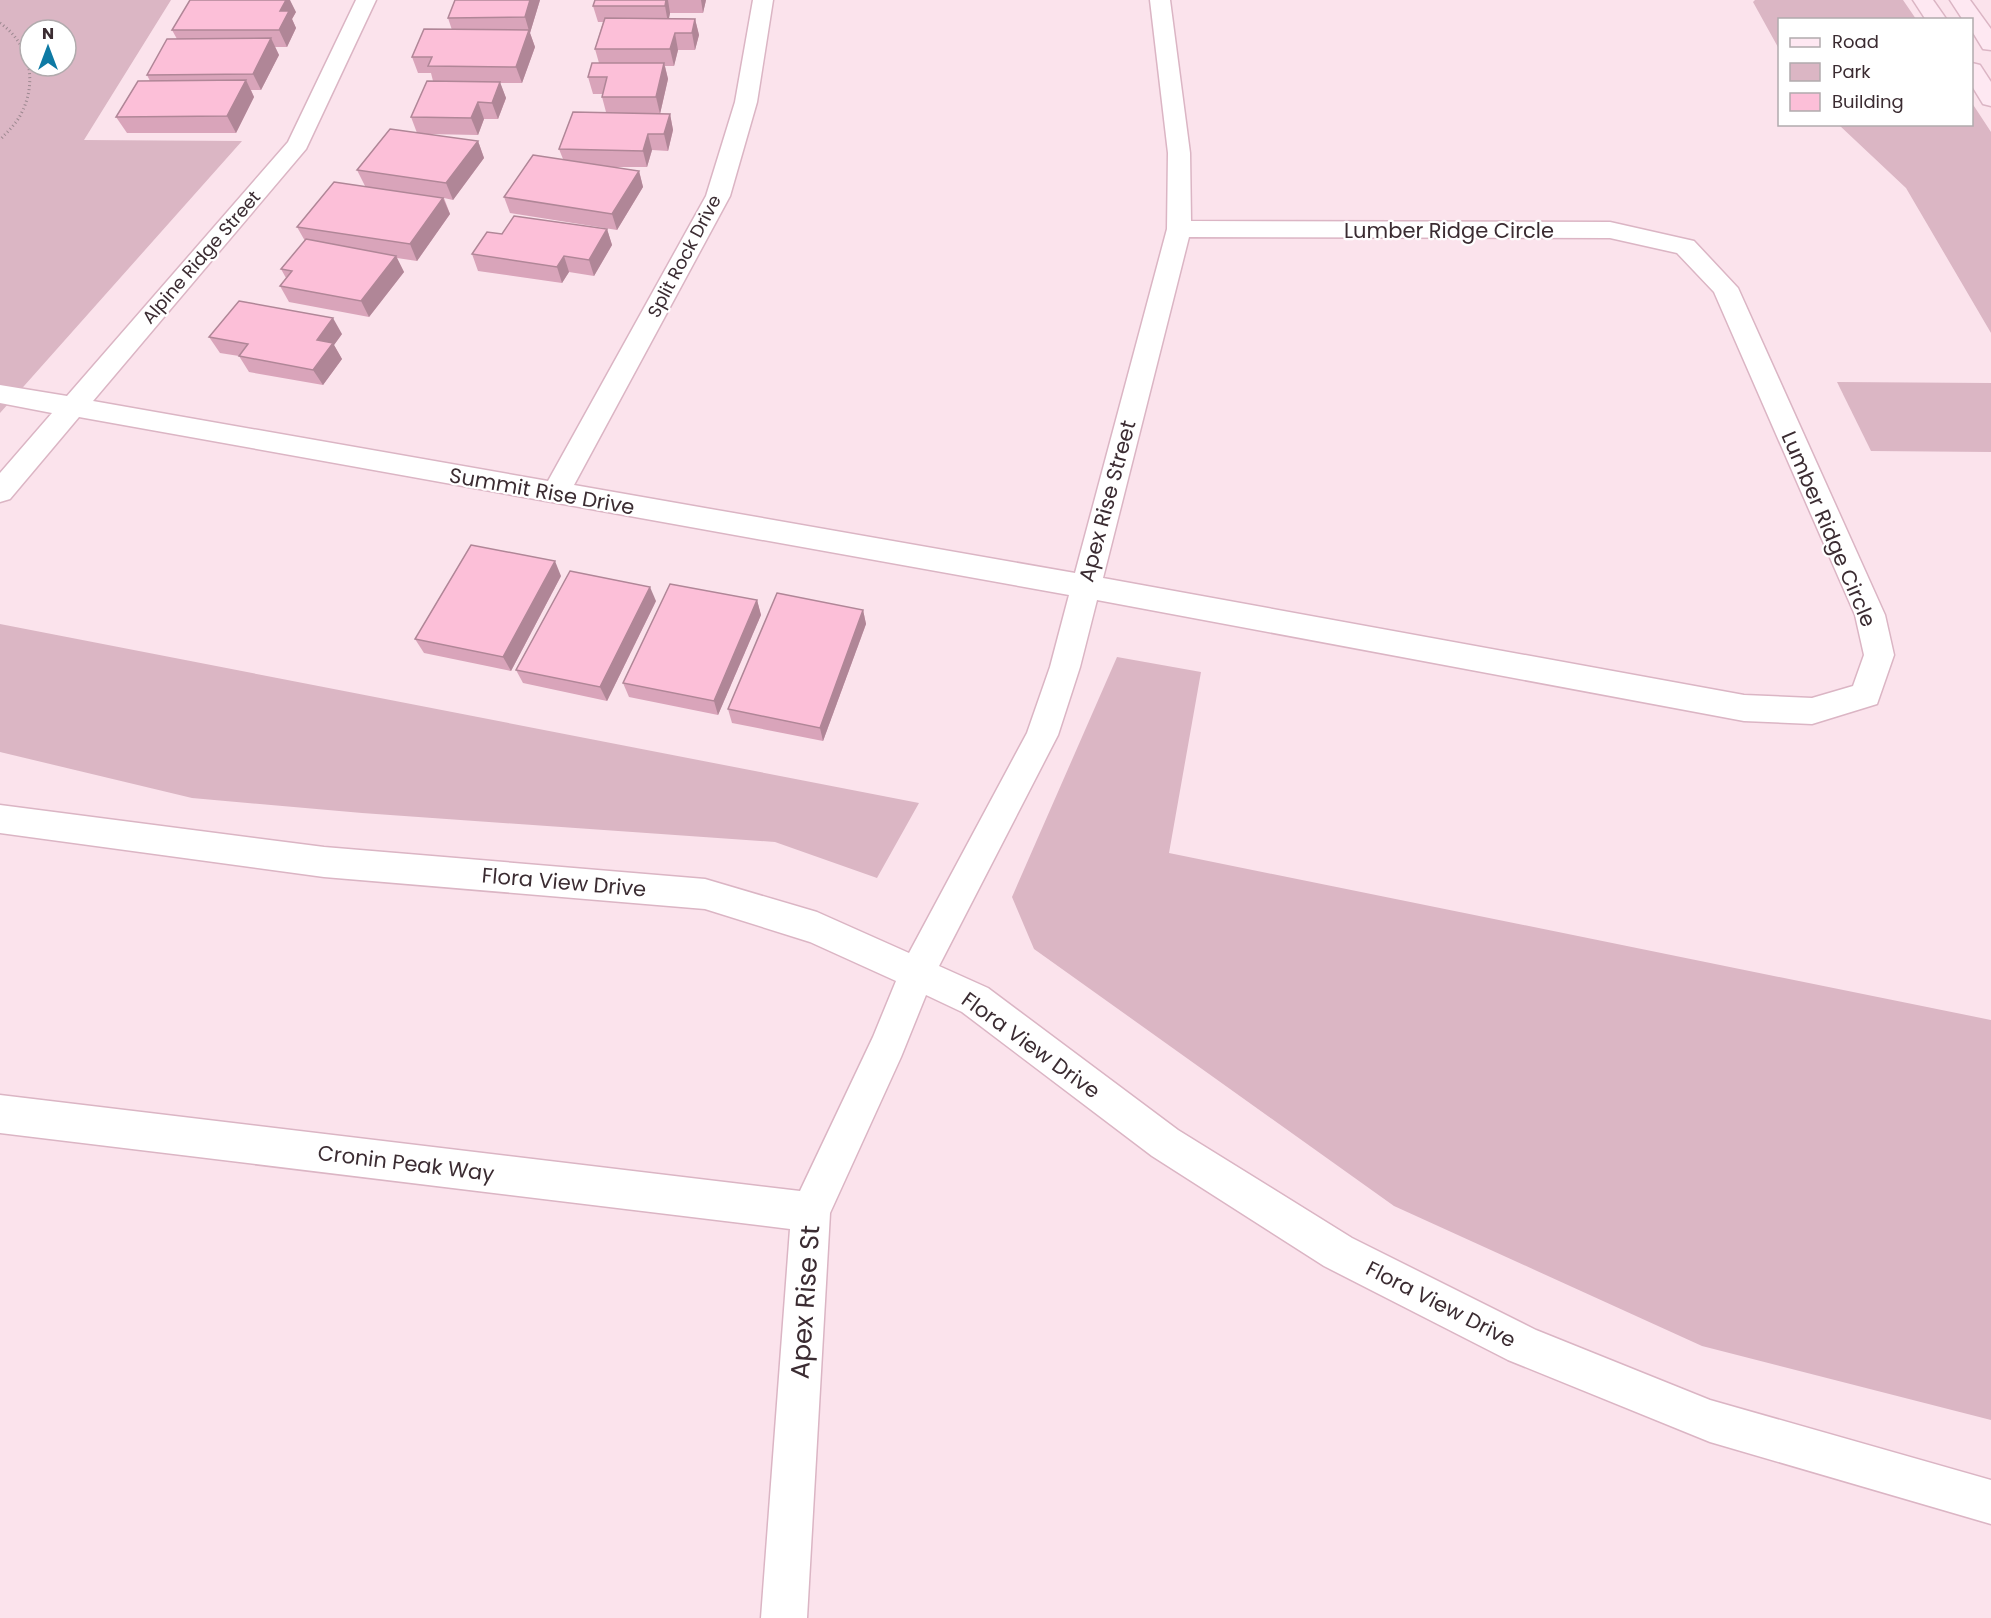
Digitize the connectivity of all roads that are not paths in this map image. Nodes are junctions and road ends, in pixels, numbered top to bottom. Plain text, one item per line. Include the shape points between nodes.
1 (366, 0) edge
2 (763, 0) edge
3 (1160, 0) edge
4 (1923, 0) edge
5 (1960, 0) edge
6 (1935, 18) edge
7 (1973, 18) edge
8 (1973, 18) edge
9 (1991, 44) edge
10 (1973, 73) edge
11 (1991, 99) edge
12 (1179, 229) junction
13 (0, 394) edge
14 (73, 406) junction
15 (0, 492) edge
16 (555, 494) junction
17 (1084, 586) junction
18 (0, 819) edge
19 (917, 973) junction
20 (0, 1114) edge
21 (811, 1212) junction
22 (1991, 1502) edge
23 (784, 1618) edge

1 - 14 street, Alpine Ridge Street via 297,144
2 - 16 street, Split Rock Drive via 746,102 718,196
3 - 12 street, Apex Rise Street via 1179,153
4 - 6 street
5 - 8 street
7 - 9 street
10 - 11 street
12 - 17 street, Apex Rise Street
12 - 17 street, Lumber Ridge Circle via 1610,230 1685,247 1725,288 1869,615 1879,655 1866,695 1812,711 1744,708
13 - 14 street, Summit Rise Drive
14 - 15 street, Alpine Ridge Street
14 - 16 street, Summit Rise Drive
16 - 17 street, Summit Rise Drive
17 - 19 street, Apex Rise Street via 1065,667 1042,735
18 - 19 street, Flora View Drive via 324,862 705,894 817,928
19 - 21 street, Apex Rise St
19 - 22 street, Flora View Drive via 975,1000 1165,1143 1338,1252 1523,1345 1710,1421
20 - 21 street, Cronin Peak Way
21 - 23 street, Apex Rise St

